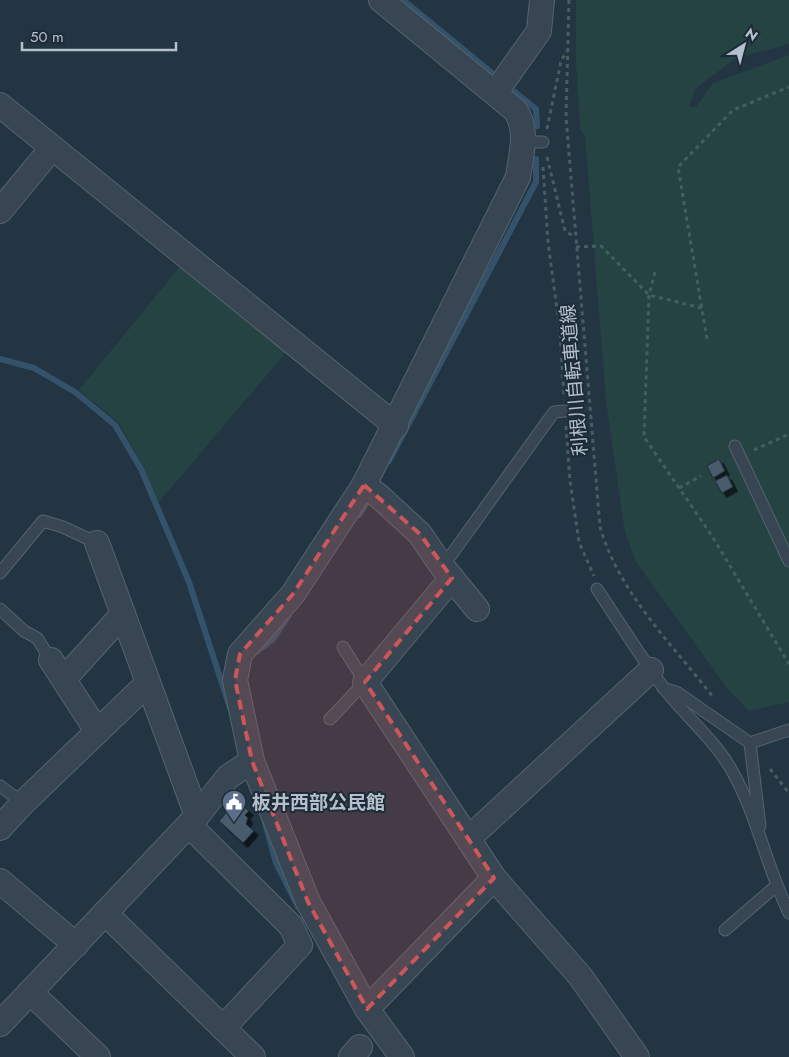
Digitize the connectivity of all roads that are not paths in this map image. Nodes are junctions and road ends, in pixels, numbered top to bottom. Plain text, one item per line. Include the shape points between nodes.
1 (381, 0) edge
2 (538, 1) edge
3 (495, 93) junction
4 (0, 105) edge
5 (52, 148) junction
6 (0, 211) edge
7 (565, 411) road end
8 (396, 426) junction
9 (738, 452) road end
10 (364, 485) junction
11 (97, 543) joint
12 (789, 561) edge
13 (447, 572) junction
14 (0, 574) edge
15 (597, 589) road end
16 (0, 609) edge
17 (477, 610) dead end
18 (123, 614) junction
19 (343, 647) dead end
20 (58, 670) junction
21 (657, 679) junction
22 (366, 682) junction
23 (148, 683) junction
24 (330, 719) dead end
25 (789, 730) edge
26 (97, 731) junction
27 (750, 743) junction
28 (252, 761) junction
29 (0, 786) edge
30 (23, 803) junction
31 (193, 821) junction
32 (0, 828) edge
33 (469, 838) junction
34 (762, 838) junction
35 (494, 878) junction
36 (0, 880) edge
37 (776, 886) junction
38 (105, 913) junction
39 (789, 913) edge
40 (726, 930) dead end
41 (76, 944) junction
42 (30, 992) junction
43 (367, 1009) junction
44 (1, 1022) edge
45 (223, 1028) junction
46 (98, 1057) edge
47 (253, 1057) edge
48 (402, 1057) edge
49 (638, 1057) edge

1 - 3 street
2 - 3 street via 539,31
3 - 8 street via 520,117 533,142 505,206
4 - 5 street
5 - 6 street
5 - 8 street
7 - 13 lane via 554,412 449,558
8 - 10 street
9 - 12 lane
10 - 13 street via 420,534
10 - 28 street via 293,594 240,654 235,680
11 - 14 lane via 43,521
11 - 18 street
13 - 17 street
13 - 22 street
15 - 21 lane
16 - 20 lane via 24,632 37,638
18 - 20 street
18 - 23 street
19 - 22 lane
20 - 26 street
21 - 27 lane
21 - 33 street
21 - 34 lane via 732,770
22 - 24 lane
22 - 33 street
23 - 26 street
23 - 31 street
25 - 27 lane
26 - 30 street
27 - 34 lane
28 - 31 street via 228,778
28 - 43 street via 308,902
29 - 30 lane
30 - 32 street
31 - 38 street
31 - 45 street via 291,926 300,945
33 - 35 street
34 - 37 lane
35 - 43 street
35 - 49 street via 580,976
36 - 41 street
37 - 39 lane
37 - 40 lane
38 - 41 street
38 - 45 street
41 - 42 street
42 - 44 street
42 - 46 street
43 - 48 street
45 - 47 street

